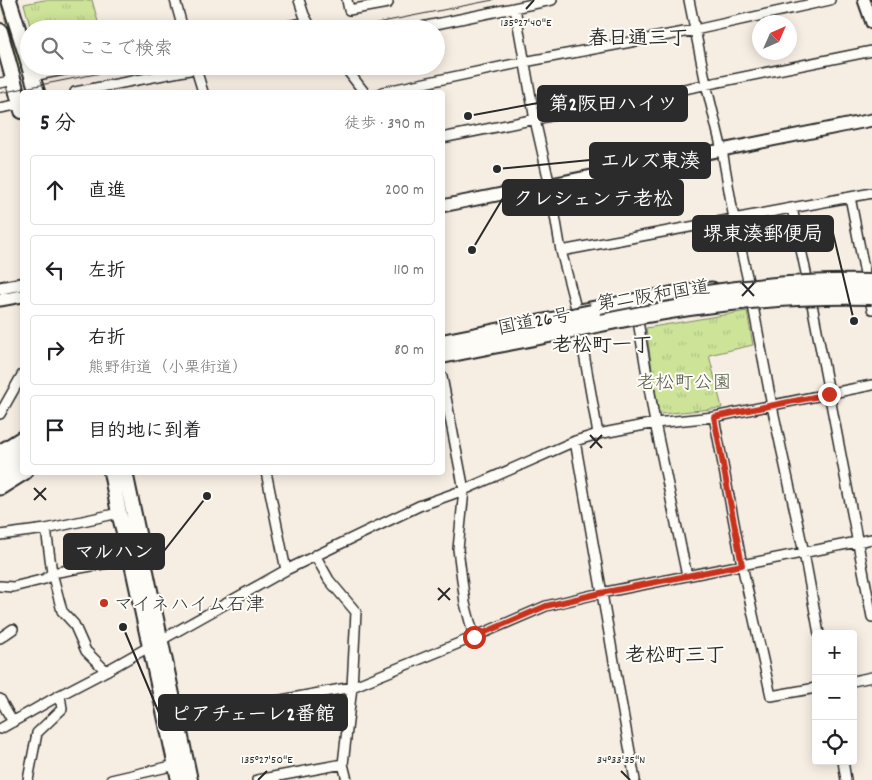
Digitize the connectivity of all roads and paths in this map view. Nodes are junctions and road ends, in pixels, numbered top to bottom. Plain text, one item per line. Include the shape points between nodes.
1 (9, 0) edge
2 (175, 0) edge
3 (299, 0) edge
4 (347, 0) edge
5 (387, 0) edge
6 (552, 0) edge
7 (689, 0) edge
8 (830, 0) edge
9 (864, 0) edge
10 (515, 8) junction
11 (181, 20) edge
12 (307, 20) edge
13 (445, 22) edge
14 (872, 23) edge
15 (695, 30) junction
16 (0, 31) edge
17 (20, 36) edge
18 (872, 51) edge
19 (524, 62) junction
20 (32, 75) edge
21 (164, 75) edge
22 (198, 75) edge
23 (351, 75) edge
24 (14, 80) junction
25 (0, 83) edge
26 (706, 84) junction
27 (36, 90) edge
28 (86, 90) edge
29 (202, 90) edge
30 (362, 90) edge
31 (391, 90) edge
32 (20, 100) edge
33 (20, 107) edge
34 (0, 108) edge
35 (535, 120) junction
36 (872, 120) edge
37 (445, 137) edge
38 (722, 150) junction
39 (550, 186) junction
40 (872, 193) edge
41 (850, 198) junction
42 (445, 202) edge
43 (792, 208) junction
44 (734, 219) junction
45 (561, 251) junction
46 (808, 282) junction
47 (20, 284) edge
48 (749, 285) junction
49 (0, 288) edge
50 (871, 292) edge
51 (20, 296) edge
52 (811, 299) junction
53 (0, 300) edge
54 (752, 304) junction
55 (577, 312) junction
56 (638, 321) junction
57 (580, 331) junction
58 (445, 337) edge
59 (445, 342) edge
60 (445, 353) edge
61 (445, 358) edge
62 (20, 379) edge
63 (872, 385) edge
64 (445, 392) edge
65 (829, 394) junction
66 (772, 406) junction
67 (0, 414) edge
68 (714, 417) junction
69 (655, 423) junction
70 (598, 434) junction
71 (20, 440) edge
72 (575, 441) junction
73 (20, 450) edge
74 (0, 453) edge
75 (0, 463) edge
76 (20, 464) edge
77 (20, 474) edge
78 (112, 475) edge
79 (125, 475) edge
80 (267, 475) edge
81 (0, 476) edge
82 (0, 487) edge
83 (464, 490) junction
84 (119, 513) junction
85 (46, 529) junction
86 (0, 535) edge
87 (872, 539) edge
88 (858, 542) junction
89 (804, 553) junction
90 (315, 556) junction
91 (131, 559) junction
92 (742, 565) junction
93 (286, 570) junction
94 (52, 573) junction
95 (687, 576) junction
96 (0, 586) edge
97 (601, 593) junction
98 (872, 617) edge
99 (13, 629) dead end
100 (818, 630) edge
101 (474, 637) junction
102 (0, 638) edge
103 (155, 644) junction
104 (106, 671) junction
105 (872, 677) edge
106 (857, 680) edge
107 (352, 687) junction
108 (812, 689) edge
109 (60, 695) junction
110 (0, 699) edge
111 (177, 719) junction
112 (13, 722) junction
113 (0, 729) edge
114 (343, 764) junction
115 (176, 765) junction
116 (844, 765) edge
117 (28, 780) edge
118 (111, 780) edge
119 (179, 780) edge
120 (190, 780) edge
121 (257, 780) edge
122 (346, 780) edge
123 (635, 780) edge
124 (846, 780) edge

1 - 17 main road
2 - 11 street
3 - 12 street
4 - 5 street via 349,10 388,3
6 - 10 street
7 - 15 street
8 - 15 street
9 - 14 street
10 - 13 street
10 - 19 street
15 - 19 street
15 - 26 street
16 - 24 main road
18 - 26 street
19 - 31 street
19 - 35 street
20 - 27 main road
21 - 28 street
22 - 29 street
23 - 30 street
24 - 25 street
24 - 32 main road
26 - 35 street
26 - 38 street
33 - 34 street
35 - 37 street
35 - 39 street
36 - 38 street
38 - 39 street
38 - 44 street
39 - 42 street
39 - 45 street
40 - 41 street
41 - 43 street
41 - 50 street
43 - 44 street
43 - 46 street
44 - 45 street
44 - 48 street
45 - 55 street
46 - 48 highway, 国道26号
46 - 50 highway, 国道26号 via 831,280
47 - 49 street
48 - 54 street
48 - 55 highway, 国道26号 via 675,294
50 - 52 highway, 国道26号
50 - 59 highway, 第二阪和国道, bridge via 832,283 732,290 619,307
50 - 60 highway, 第二阪和国道, bridge via 680,308
51 - 53 street
52 - 54 highway, 国道26号
52 - 65 street
54 - 56 highway, 国道26号 via 681,312
54 - 66 street
55 - 58 highway, 国道26号
56 - 57 highway, 国道26号
56 - 69 street
57 - 61 highway, 国道26号
57 - 70 street
62 - 67 street
63 - 65 street
64 - 83 street
65 - 66 street
65 - 88 street
66 - 68 street
66 - 89 street
68 - 69 street
68 - 92 street
69 - 70 street
69 - 95 street
70 - 72 street
71 - 74 highway
72 - 83 street
72 - 97 street
73 - 75 highway
76 - 81 highway
77 - 82 highway
78 - 84 main road
79 - 103 main road
80 - 93 street
83 - 90 street via 419,506
83 - 101 street via 458,549 465,603
84 - 85 street
84 - 91 main road
85 - 86 street
85 - 94 street
87 - 88 street
88 - 89 street
88 - 98 street
89 - 92 street
89 - 100 street
90 - 93 street
90 - 107 street via 329,580 356,612
91 - 94 street
91 - 103 main road
92 - 95 street
92 - 108 street via 771,696
93 - 103 street
94 - 96 street via 45,579
94 - 104 street via 62,611 74,624 86,651
95 - 97 street
97 - 101 street via 546,606
97 - 123 street
99 - 102 street
101 - 107 street
103 - 104 street
103 - 111 main road
103 - 115 main road
104 - 109 street
105 - 106 street
107 - 111 street
107 - 114 street
109 - 112 street
109 - 117 street via 62,709 37,733
110 - 112 street
111 - 120 main road
112 - 113 street
114 - 121 street
114 - 122 street
115 - 118 street
115 - 119 main road
116 - 124 street

